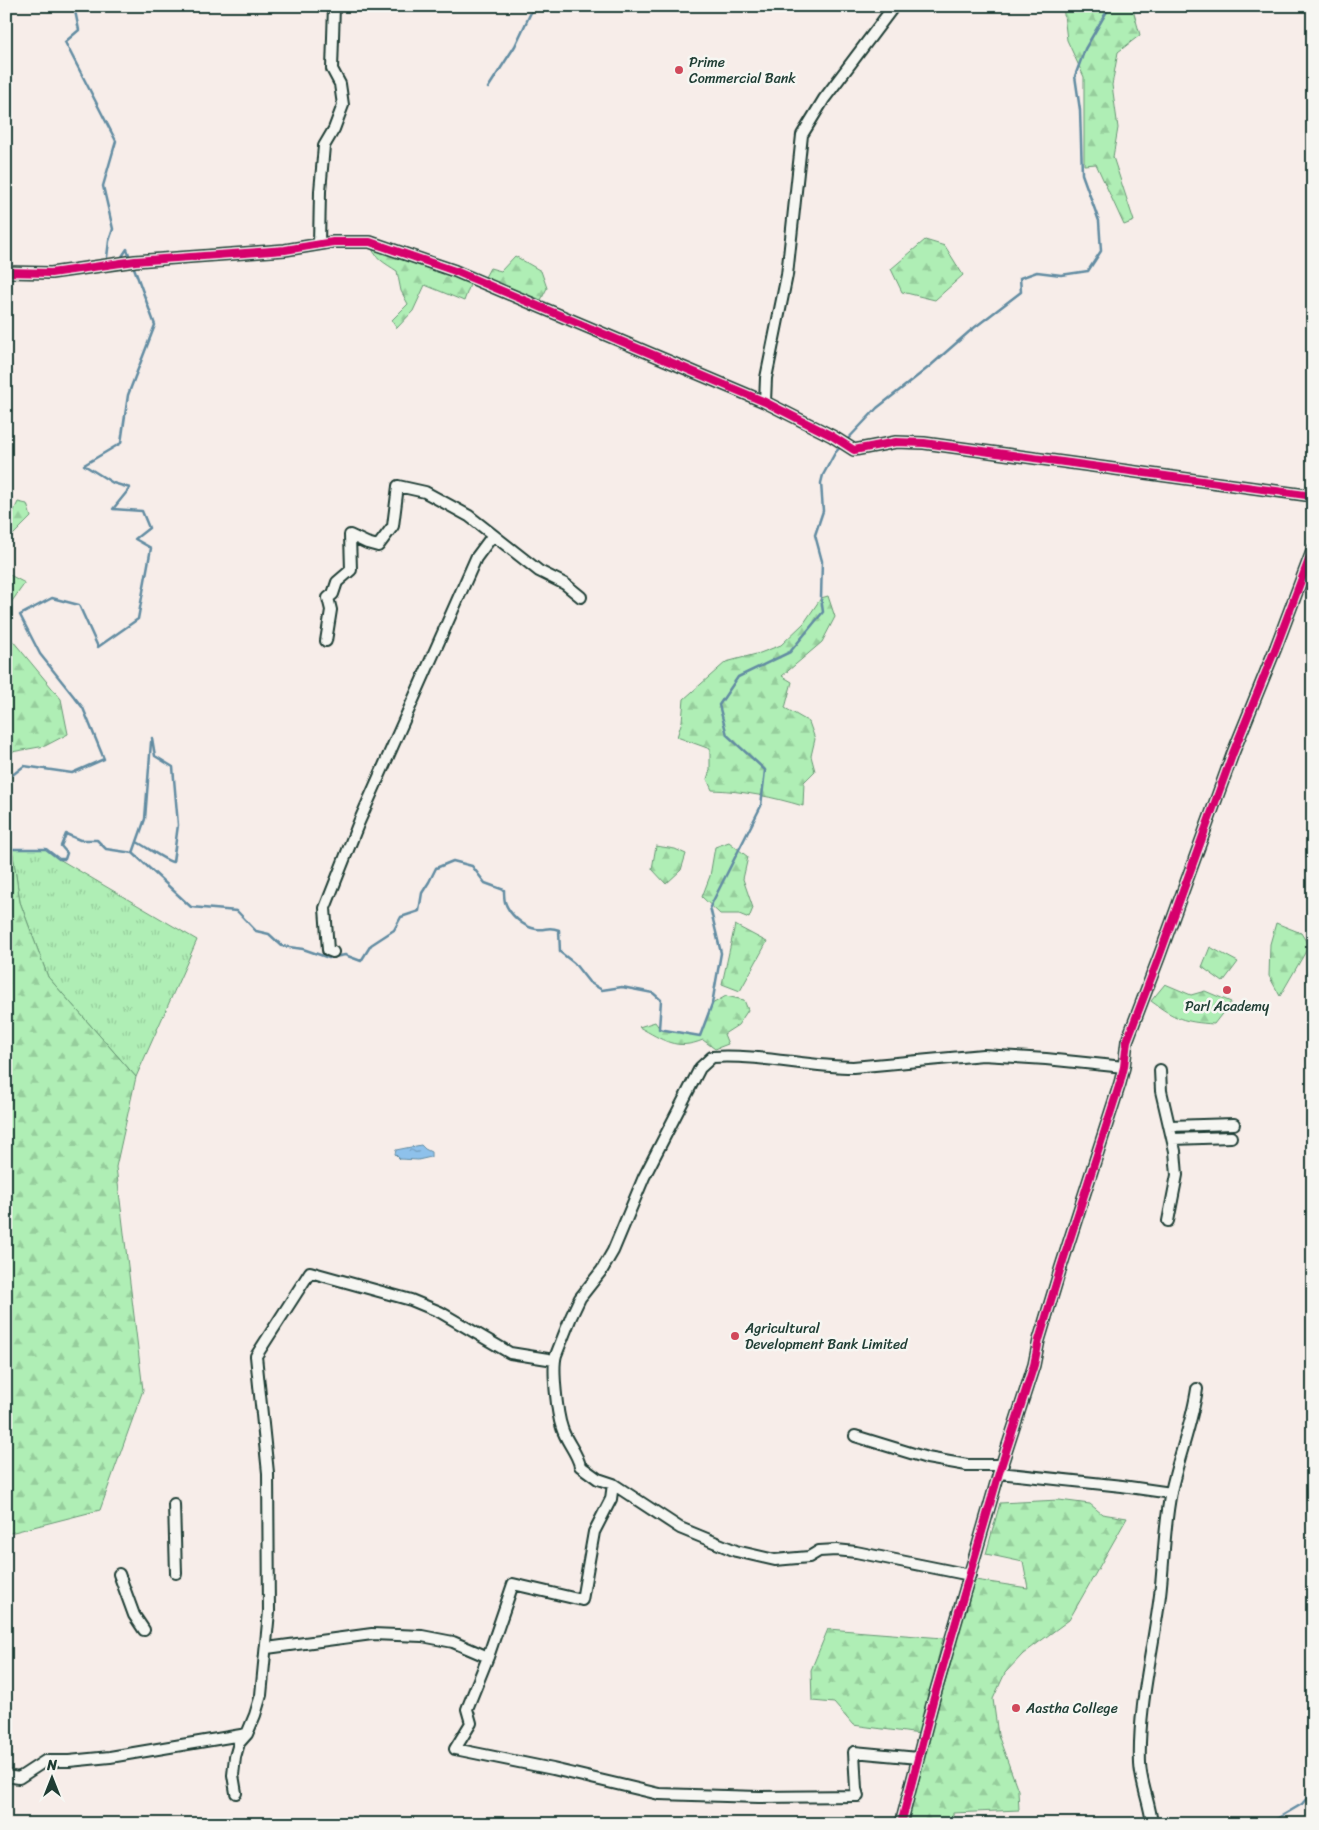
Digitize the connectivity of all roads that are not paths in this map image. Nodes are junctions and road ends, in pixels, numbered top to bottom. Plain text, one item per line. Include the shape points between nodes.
1 (334, 6) edge
2 (894, 6) edge
3 (319, 244) junction
4 (6, 272) edge
5 (765, 402) junction
6 (1313, 496) edge
7 (493, 535) junction
8 (1313, 549) edge
9 (581, 597) dead end
10 (326, 641) dead end
11 (332, 952) dead end
12 (1124, 1067) junction
13 (1160, 1070) dead end
14 (1234, 1124) dead end
15 (1170, 1126) junction
16 (1231, 1137) dead end
17 (1173, 1139) junction
18 (1168, 1221) dead end
19 (554, 1360) junction
20 (1196, 1389) dead end
21 (855, 1436) dead end
22 (1001, 1469) junction
23 (612, 1484) junction
24 (1171, 1493) junction
25 (174, 1504) dead end
26 (176, 1573) dead end
27 (118, 1574) dead end
28 (970, 1575) junction
29 (144, 1630) dead end
30 (267, 1648) junction
31 (488, 1657) junction
32 (247, 1734) junction
33 (918, 1758) junction
34 (6, 1776) edge
35 (236, 1793) dead end
36 (901, 1824) edge
37 (1152, 1824) edge

1 - 3 street via 332,69 340,84 343,105 324,146
2 - 5 street via 824,99 802,135 787,276 766,378
3 - 4 street via 285,250 130,262 51,274
3 - 5 street via 370,242 454,271
5 - 6 street via 854,450 896,442 924,442
7 - 9 street via 539,571 565,584
7 - 10 street via 469,516 425,492 398,486 393,526 378,546 350,535 351,570 337,582 328,598 331,610
7 - 11 street via 476,558 359,822 325,908 328,950
8 - 12 street via 1232,753 1126,1041
12 - 19 street via 984,1055 853,1066 712,1057 700,1068 674,1118 602,1270 580,1298
12 - 22 street
13 - 15 street via 1161,1091
14 - 15 street
15 - 17 street
16 - 17 street
17 - 18 street via 1177,1175
19 - 23 street via 562,1428 580,1466 598,1479
19 - 30 street via 510,1353 440,1312 411,1300 310,1272 256,1356 268,1474 270,1582
20 - 24 street
21 - 22 street via 927,1458
22 - 24 street via 1068,1482
22 - 28 street
23 - 28 street via 680,1528 751,1555 775,1560 809,1557 819,1551 836,1550
23 - 31 street via 611,1499 594,1532 582,1600 513,1584
24 - 37 street via 1140,1727 1142,1779
25 - 26 street
27 - 29 street via 134,1615
28 - 33 street
30 - 31 street via 372,1634 422,1636 453,1642
30 - 32 street via 260,1695
31 - 33 street via 467,1708 471,1723 454,1749 659,1794 759,1798 858,1796 854,1752
32 - 34 street via 110,1757 45,1761 19,1778
32 - 35 street via 239,1743 235,1757
33 - 36 street

